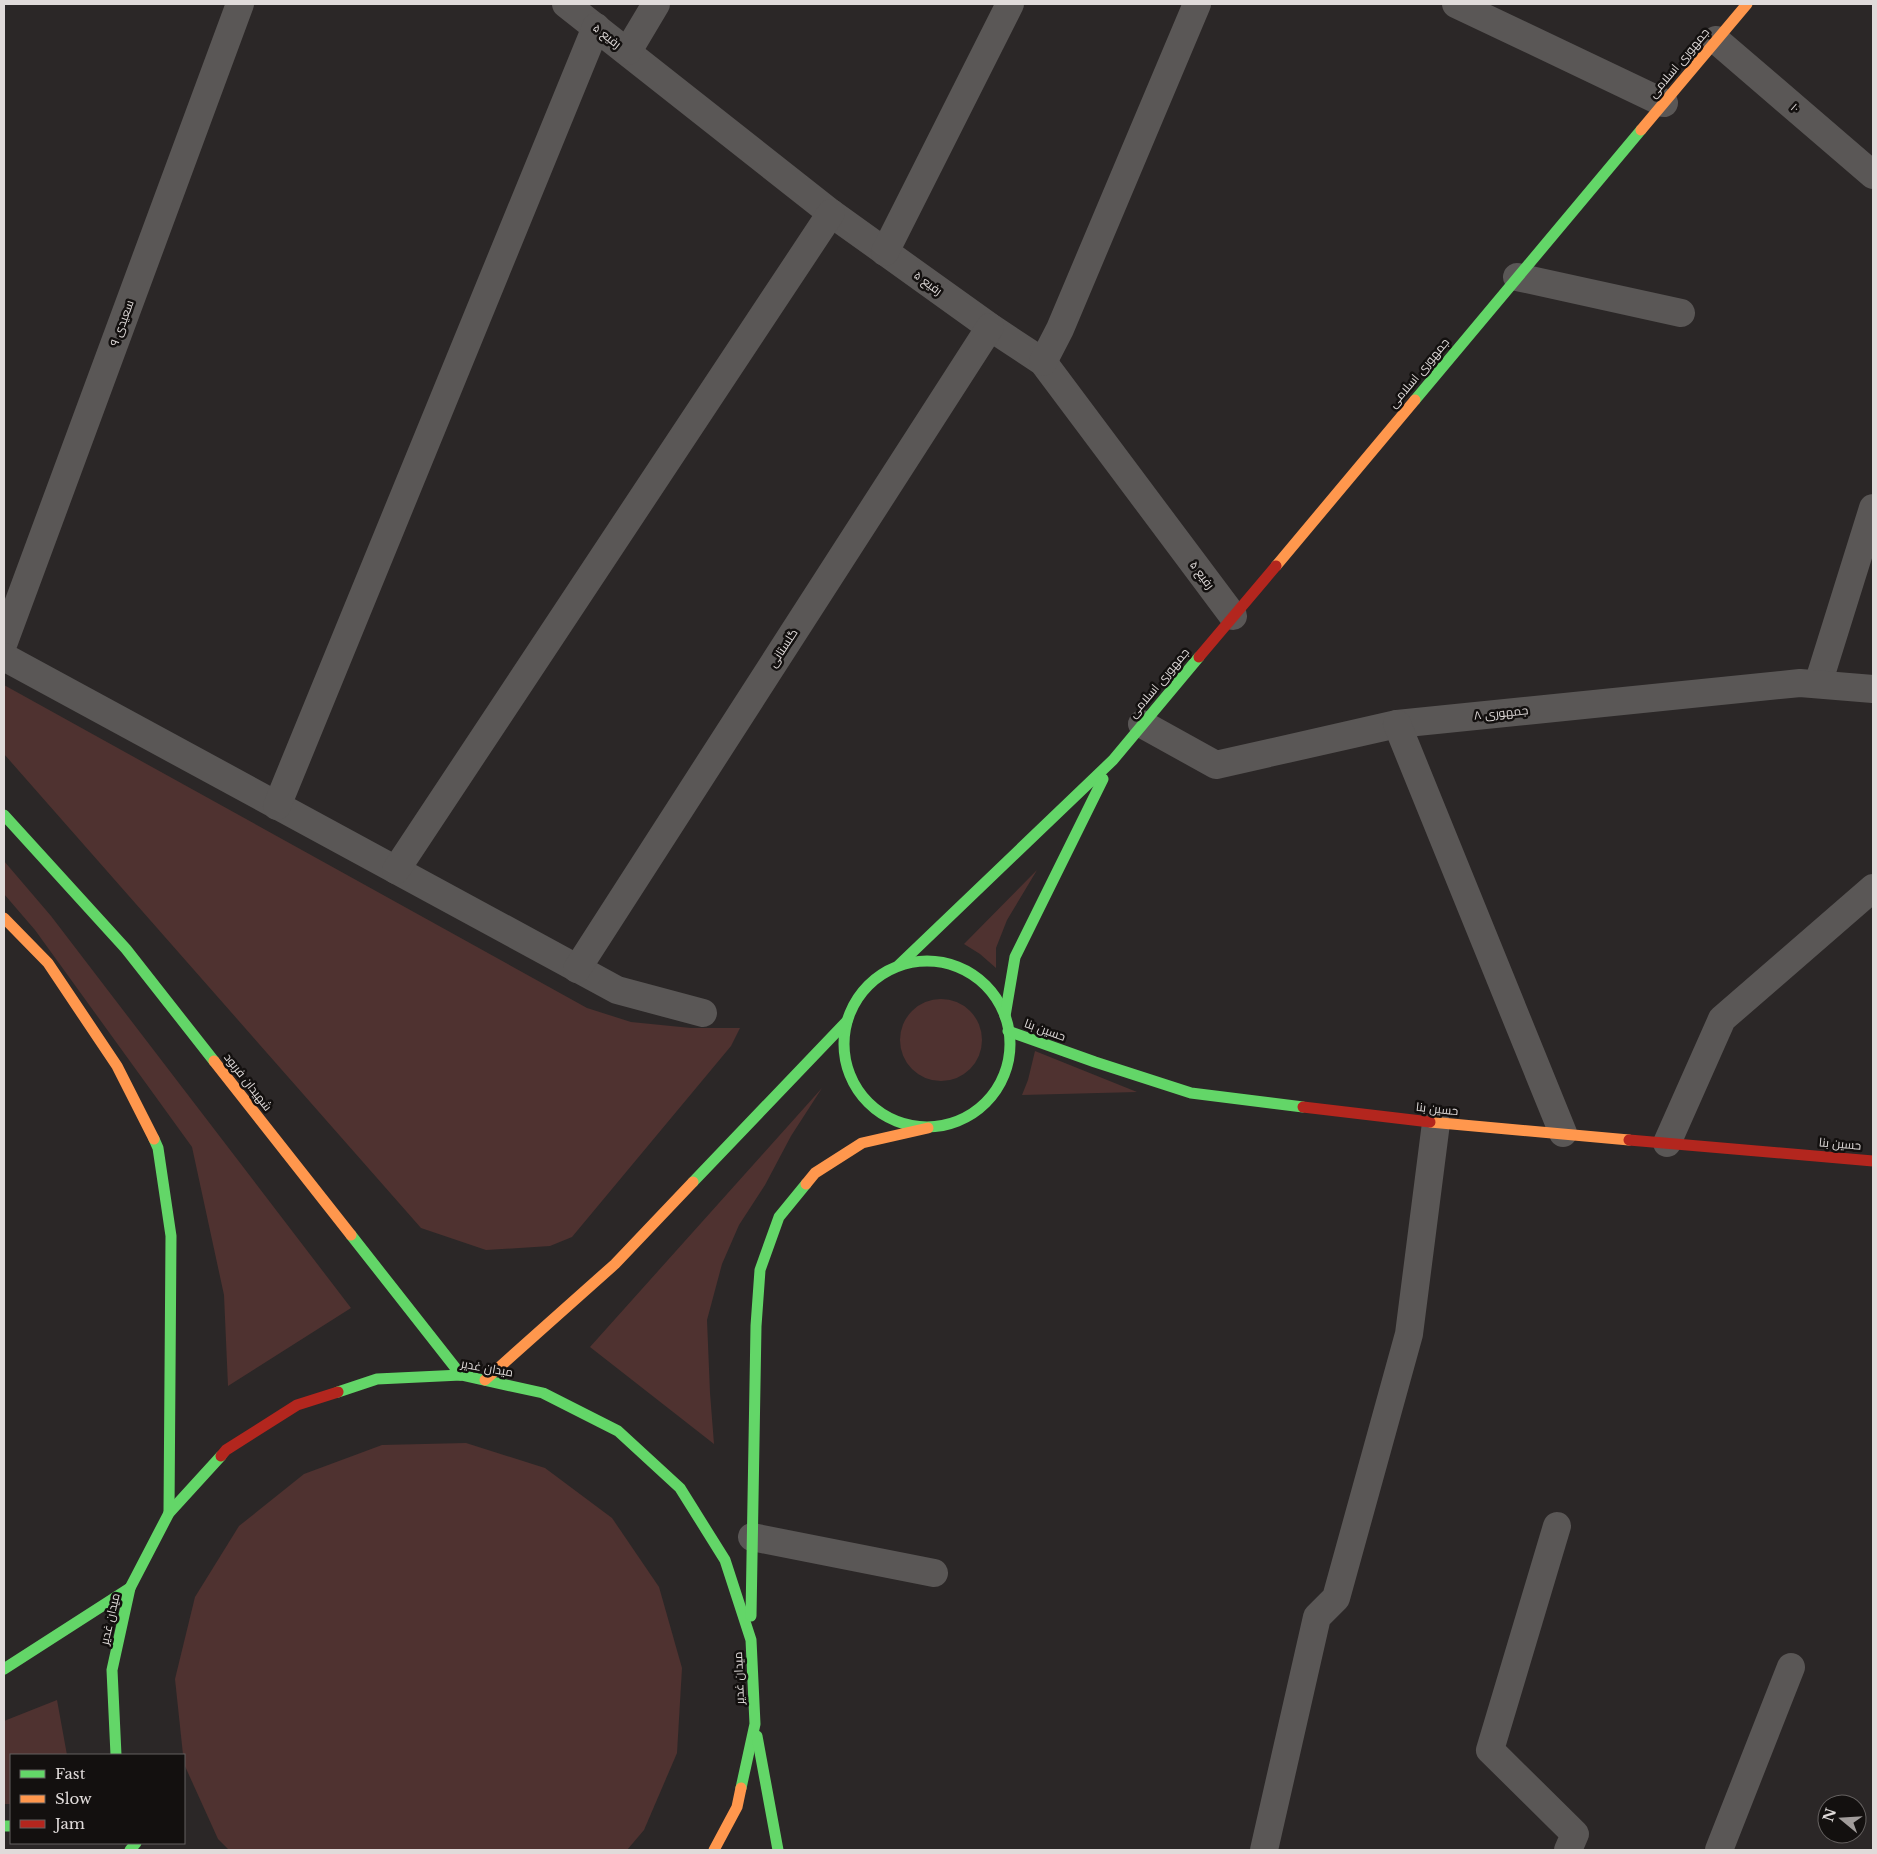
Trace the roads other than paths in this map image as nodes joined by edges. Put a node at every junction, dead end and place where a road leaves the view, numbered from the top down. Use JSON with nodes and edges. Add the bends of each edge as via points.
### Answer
{"nodes":[{"id":1,"x":240,"y":4,"type":"edge"},
{"id":2,"x":566,"y":4,"type":"edge"},
{"id":3,"x":656,"y":4,"type":"edge"},
{"id":4,"x":1010,"y":4,"type":"edge"},
{"id":5,"x":1197,"y":4,"type":"edge"},
{"id":6,"x":1456,"y":4,"type":"edge"},
{"id":7,"x":1746,"y":4,"type":"edge"},
{"id":8,"x":596,"y":27,"type":"junction"},
{"id":9,"x":1716,"y":40,"type":"junction"},
{"id":10,"x":628,"y":51,"type":"junction"},
{"id":11,"x":1664,"y":103,"type":"junction"},
{"id":12,"x":1873,"y":175,"type":"edge"},
{"id":13,"x":831,"y":213,"type":"junction"},
{"id":14,"x":886,"y":252,"type":"junction"},
{"id":15,"x":1517,"y":277,"type":"junction"},
{"id":16,"x":1681,"y":313,"type":"dead end"},
{"id":17,"x":990,"y":327,"type":"junction"},
{"id":18,"x":1043,"y":362,"type":"junction"},
{"id":19,"x":1873,"y":508,"type":"edge"},
{"id":20,"x":1233,"y":616,"type":"junction"},
{"id":21,"x":4,"y":642,"type":"edge"},
{"id":22,"x":4,"y":657,"type":"edge"},
{"id":23,"x":1818,"y":684,"type":"junction"},
{"id":24,"x":1873,"y":688,"type":"edge"},
{"id":25,"x":1142,"y":724,"type":"junction"},
{"id":26,"x":1397,"y":724,"type":"junction"},
{"id":27,"x":1113,"y":760,"type":"junction"},
{"id":28,"x":277,"y":806,"type":"junction"},
{"id":29,"x":4,"y":815,"type":"edge"},
{"id":30,"x":396,"y":870,"type":"junction"},
{"id":31,"x":1873,"y":888,"type":"edge"},
{"id":32,"x":4,"y":918,"type":"edge"},
{"id":33,"x":899,"y":965,"type":"junction"},
{"id":34,"x":577,"y":969,"type":"junction"},
{"id":35,"x":703,"y":1013,"type":"dead end"},
{"id":36,"x":1006,"y":1016,"type":"junction"},
{"id":37,"x":847,"y":1021,"type":"junction"},
{"id":38,"x":1008,"y":1031,"type":"junction"},
{"id":39,"x":1436,"y":1123,"type":"junction"},
{"id":40,"x":928,"y":1128,"type":"junction"},
{"id":41,"x":1563,"y":1133,"type":"junction"},
{"id":42,"x":1667,"y":1143,"type":"junction"},
{"id":43,"x":1873,"y":1160,"type":"edge"},
{"id":44,"x":461,"y":1375,"type":"junction"},
{"id":45,"x":485,"y":1380,"type":"junction"},
{"id":46,"x":169,"y":1513,"type":"junction"},
{"id":47,"x":1557,"y":1526,"type":"dead end"},
{"id":48,"x":752,"y":1537,"type":"junction"},
{"id":49,"x":934,"y":1573,"type":"dead end"},
{"id":50,"x":130,"y":1588,"type":"junction"},
{"id":51,"x":751,"y":1640,"type":"junction"},
{"id":52,"x":1791,"y":1667,"type":"dead end"},
{"id":53,"x":4,"y":1669,"type":"edge"},
{"id":54,"x":754,"y":1724,"type":"junction"},
{"id":55,"x":116,"y":1754,"type":"edge"},
{"id":56,"x":714,"y":1850,"type":"edge"},
{"id":57,"x":778,"y":1850,"type":"edge"},
{"id":58,"x":1264,"y":1850,"type":"edge"},
{"id":59,"x":1568,"y":1850,"type":"edge"},
{"id":60,"x":1719,"y":1850,"type":"edge"}],
"edges":[{"from":1,"to":21,"type":"street","name":"سعیدی ۹"},
{"from":2,"to":8,"type":"street","name":"رفیع ۵"},
{"from":3,"to":10,"type":"street"},
{"from":4,"to":14,"type":"street"},
{"from":5,"to":18,"type":"street","via":[[1060,330]]},
{"from":6,"to":11,"type":"street"},
{"from":7,"to":9,"type":"street","name":"جمهوری اسلامی"},
{"from":8,"to":10,"type":"street","name":"رفیع ۵"},
{"from":8,"to":28,"type":"street"},
{"from":9,"to":11,"type":"street","name":"جمهوری اسلامی"},
{"from":9,"to":12,"type":"street","name":"۱۰"},
{"from":10,"to":13,"type":"street","name":"رفیع ۵"},
{"from":11,"to":15,"type":"street","name":"جمهوری اسلامی"},
{"from":13,"to":14,"type":"street","name":"رفیع ۵"},
{"from":13,"to":30,"type":"street"},
{"from":14,"to":17,"type":"street","name":"رفیع ۵"},
{"from":15,"to":16,"type":"street"},
{"from":15,"to":20,"type":"street","name":"جمهوری اسلامی"},
{"from":17,"to":18,"type":"street","name":"رفیع ۵"},
{"from":17,"to":34,"type":"street","name":"گلستانی"},
{"from":18,"to":20,"type":"street","name":"رفیع ۵"},
{"from":19,"to":23,"type":"street"},
{"from":20,"to":25,"type":"street","name":"جمهوری اسلامی"},
{"from":22,"to":28,"type":"street"},
{"from":23,"to":24,"type":"street","name":"جمهوری ۸"},
{"from":23,"to":26,"type":"street","name":"جمهوری ۸","via":[[1800,683]]},
{"from":25,"to":26,"type":"street","name":"جمهوری ۸","via":[[1216,765]]},
{"from":25,"to":27,"type":"street","name":"جمهوری اسلامی"},
{"from":26,"to":41,"type":"street"},
{"from":27,"to":33,"type":"street"},
{"from":27,"to":36,"type":"street","via":[[1015,957]]},
{"from":28,"to":30,"type":"street"},
{"from":29,"to":44,"type":"street","name":"شهيدان فربود","via":[[126,949]]},
{"from":30,"to":34,"type":"street"},
{"from":31,"to":42,"type":"street","via":[[1722,1019]]},
{"from":32,"to":46,"type":"street","via":[[48,963],[96,1034],[117,1066],[158,1148],[171,1236]]},
{"from":33,"to":36,"type":"street","via":[[925,961],[951,964],[975,976],[993,993]]},
{"from":33,"to":37,"type":"street","via":[[876,978],[858,997]]},
{"from":34,"to":35,"type":"street","via":[[617,990]]},
{"from":36,"to":38,"type":"street"},
{"from":37,"to":40,"type":"street","via":[[843,1046],[848,1072],[860,1095],[880,1114],[903,1125]]},
{"from":37,"to":45,"type":"street","via":[[615,1264]]},
{"from":38,"to":39,"type":"street","name":"حسین بنا","via":[[1192,1093]]},
{"from":38,"to":40,"type":"street","via":[[1007,1068],[996,1092],[978,1111],[955,1123]]},
{"from":39,"to":41,"type":"street","name":"حسین بنا"},
{"from":39,"to":58,"type":"street","via":[[1409,1334],[1336,1598],[1317,1617]]},
{"from":40,"to":48,"type":"street","via":[[862,1143],[815,1173],[780,1217],[760,1270]]},
{"from":41,"to":42,"type":"street","name":"حسین بنا"},
{"from":42,"to":43,"type":"street","name":"حسین بنا"},
{"from":44,"to":45,"type":"street","name":"میدان غدیر"},
{"from":44,"to":46,"type":"street","name":"میدان غدیر","via":[[377,1379],[297,1404],[226,1450]]},
{"from":45,"to":51,"type":"street","name":"میدان غدیر","via":[[543,1393],[618,1431],[680,1488],[725,1560]]},
{"from":46,"to":50,"type":"street","name":"میدان غدیر"},
{"from":47,"to":59,"type":"street","via":[[1490,1750],[1575,1834]]},
{"from":48,"to":49,"type":"street"},
{"from":48,"to":51,"type":"street"},
{"from":50,"to":53,"type":"street"},
{"from":50,"to":55,"type":"street","name":"میدان غدیر","via":[[112,1670]]},
{"from":51,"to":54,"type":"street","name":"میدان غدیر"},
{"from":52,"to":60,"type":"street"},
{"from":54,"to":56,"type":"street","name":"میدان غدیر","via":[[737,1807]]},
{"from":54,"to":57,"type":"street"}]}
